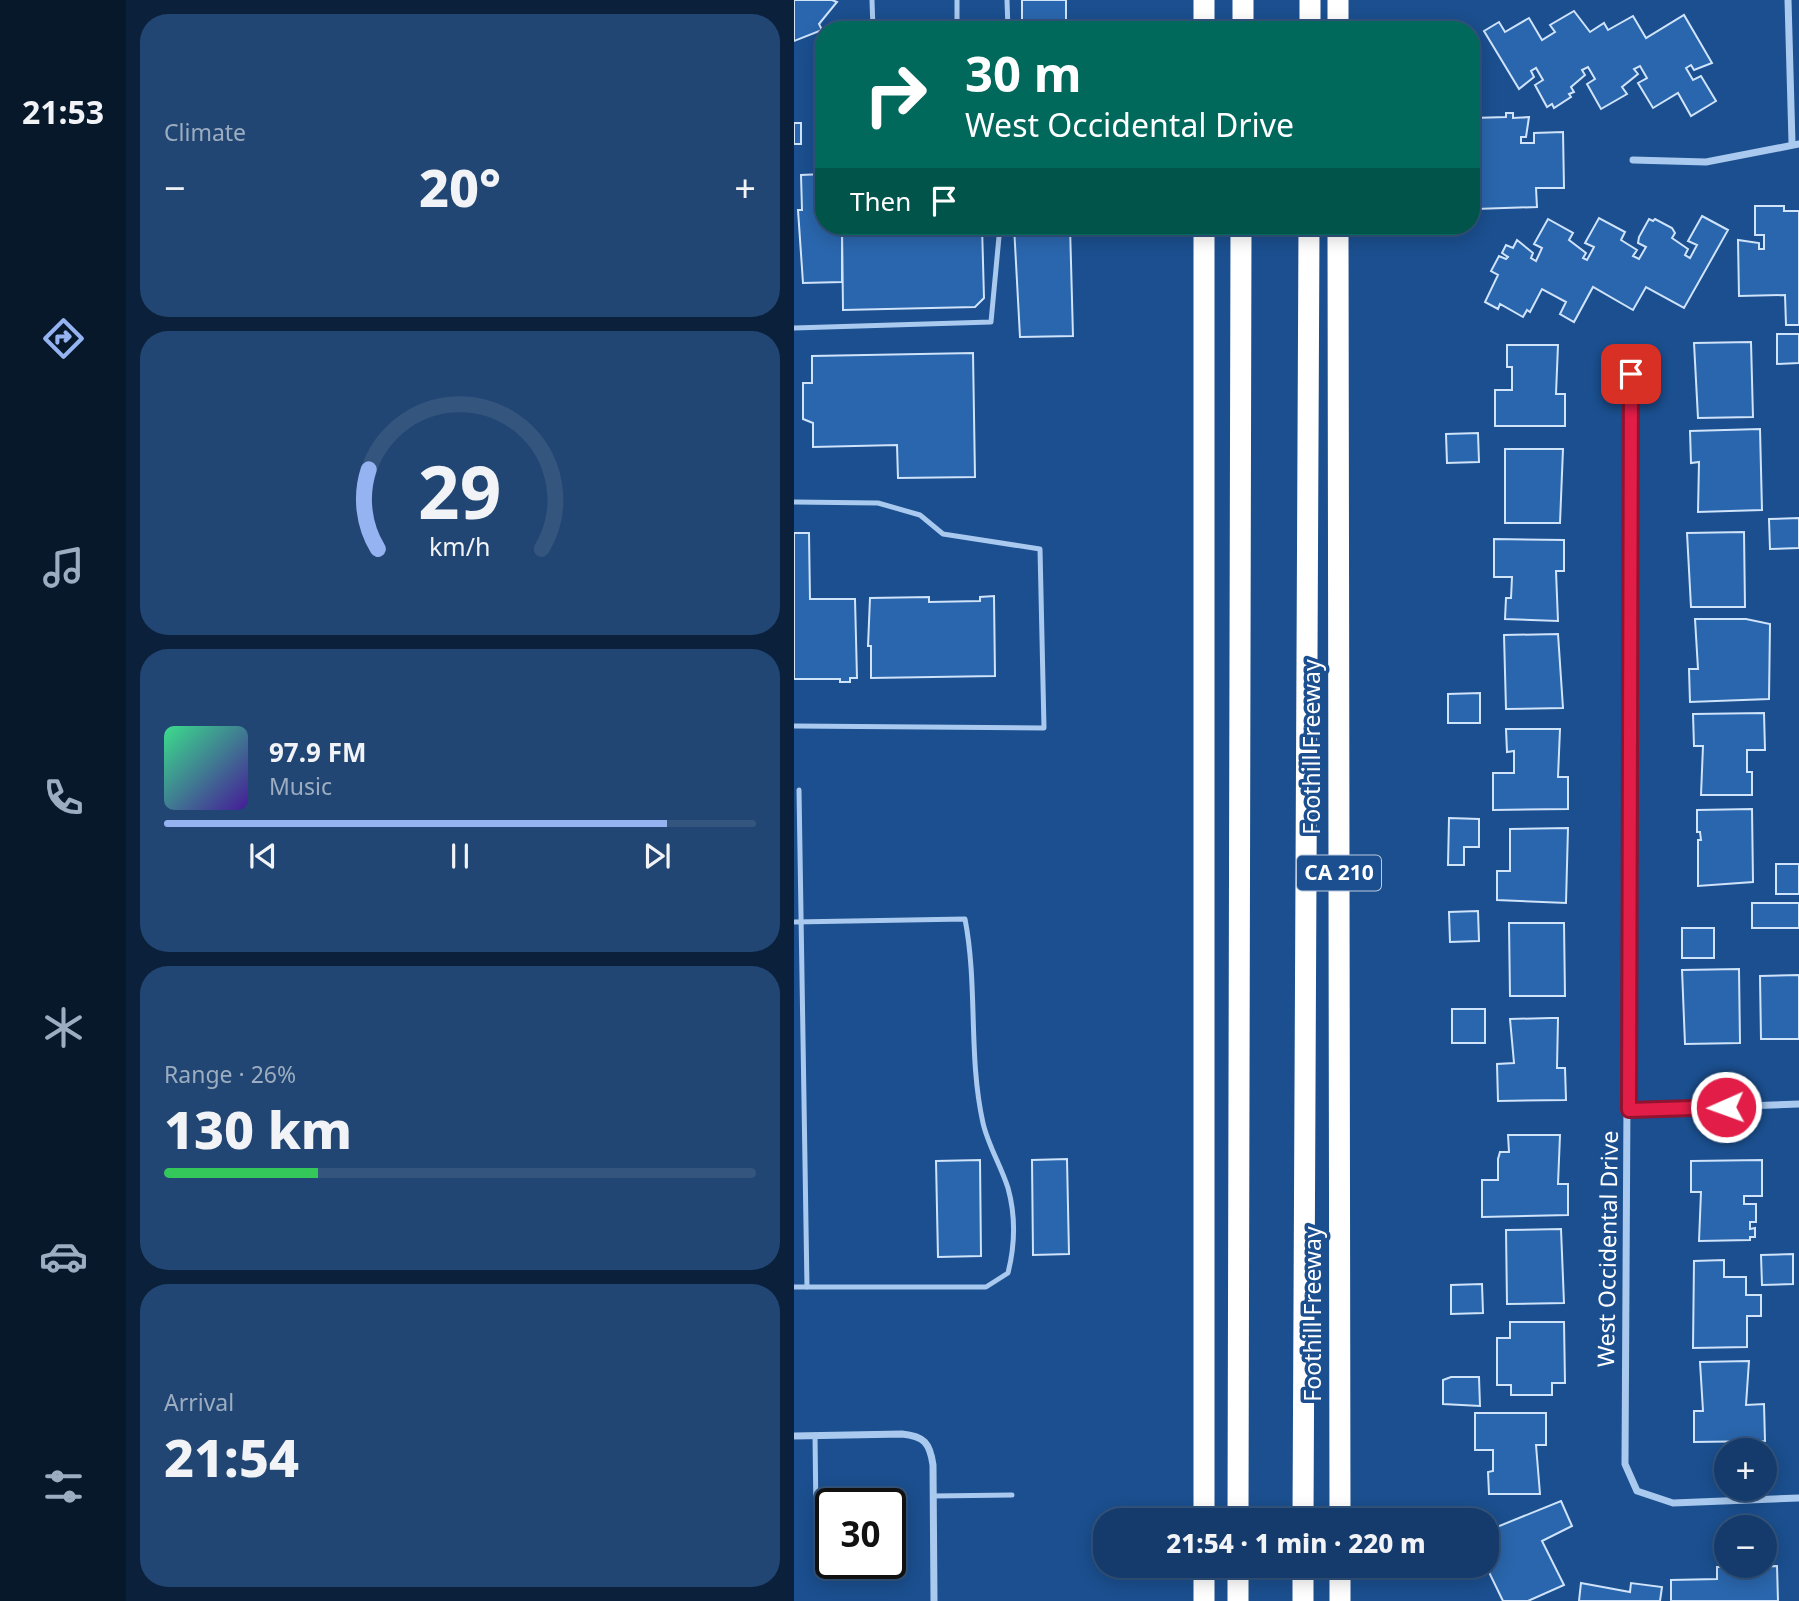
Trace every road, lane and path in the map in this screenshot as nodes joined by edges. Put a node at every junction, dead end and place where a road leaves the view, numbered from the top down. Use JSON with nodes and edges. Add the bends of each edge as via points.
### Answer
{"nodes":[{"id":1,"x":872,"y":0,"type":"edge"},
{"id":2,"x":957,"y":0,"type":"edge"},
{"id":3,"x":1007,"y":0,"type":"edge"},
{"id":4,"x":1204,"y":0,"type":"edge"},
{"id":5,"x":1243,"y":0,"type":"edge"},
{"id":6,"x":1310,"y":0,"type":"edge"},
{"id":7,"x":1338,"y":0,"type":"edge"},
{"id":8,"x":1789,"y":0,"type":"edge"},
{"id":9,"x":873,"y":21,"type":"edge"},
{"id":10,"x":957,"y":21,"type":"edge"},
{"id":11,"x":1008,"y":21,"type":"edge"},
{"id":12,"x":1204,"y":21,"type":"edge"},
{"id":13,"x":1243,"y":21,"type":"edge"},
{"id":14,"x":1310,"y":21,"type":"edge"},
{"id":15,"x":1338,"y":21,"type":"edge"},
{"id":16,"x":1795,"y":144,"type":"edge"},
{"id":17,"x":1633,"y":160,"type":"dead end"},
{"id":18,"x":999,"y":235,"type":"edge"},
{"id":19,"x":1204,"y":235,"type":"edge"},
{"id":20,"x":1241,"y":235,"type":"edge"},
{"id":21,"x":1309,"y":235,"type":"edge"},
{"id":22,"x":1338,"y":235,"type":"edge"},
{"id":23,"x":794,"y":328,"type":"edge"},
{"id":24,"x":1631,"y":374,"type":"dead end"},
{"id":25,"x":794,"y":502,"type":"edge"},
{"id":26,"x":794,"y":726,"type":"edge"},
{"id":27,"x":799,"y":790,"type":"dead end"},
{"id":28,"x":794,"y":922,"type":"edge"},
{"id":29,"x":802,"y":922,"type":"junction"},
{"id":30,"x":1798,"y":1104,"type":"edge"},
{"id":31,"x":1629,"y":1110,"type":"junction"},
{"id":32,"x":794,"y":1287,"type":"edge"},
{"id":33,"x":807,"y":1287,"type":"junction"},
{"id":34,"x":815,"y":1435,"type":"junction"},
{"id":35,"x":794,"y":1436,"type":"edge"},
{"id":36,"x":816,"y":1488,"type":"edge"},
{"id":37,"x":1012,"y":1495,"type":"dead end"},
{"id":38,"x":933,"y":1496,"type":"junction"},
{"id":39,"x":1798,"y":1499,"type":"edge"},
{"id":40,"x":1204,"y":1508,"type":"edge"},
{"id":41,"x":1238,"y":1508,"type":"edge"},
{"id":42,"x":1303,"y":1508,"type":"edge"},
{"id":43,"x":1340,"y":1508,"type":"edge"},
{"id":44,"x":1204,"y":1578,"type":"edge"},
{"id":45,"x":1238,"y":1578,"type":"edge"},
{"id":46,"x":1303,"y":1578,"type":"edge"},
{"id":47,"x":1340,"y":1578,"type":"edge"},
{"id":48,"x":935,"y":1601,"type":"edge"},
{"id":49,"x":1204,"y":1601,"type":"edge"},
{"id":50,"x":1238,"y":1601,"type":"edge"},
{"id":51,"x":1303,"y":1601,"type":"edge"},
{"id":52,"x":1340,"y":1601,"type":"edge"}],
"edges":[{"from":1,"to":9,"type":"lane"},
{"from":2,"to":10,"type":"lane"},
{"from":3,"to":11,"type":"lane"},
{"from":4,"to":12,"type":"highway"},
{"from":5,"to":13,"type":"highway"},
{"from":6,"to":14,"type":"highway"},
{"from":7,"to":15,"type":"highway"},
{"from":8,"to":16,"type":"street"},
{"from":16,"to":17,"type":"street","via":[[1706,162]]},
{"from":18,"to":23,"type":"lane","via":[[991,323]]},
{"from":19,"to":40,"type":"highway"},
{"from":20,"to":41,"type":"highway"},
{"from":21,"to":42,"type":"highway"},
{"from":22,"to":43,"type":"highway","name":"Foothill Freeway","number":"CA 210"},
{"from":24,"to":31,"type":"street","name":"West Occidental Drive"},
{"from":25,"to":26,"type":"lane","via":[[878,503],[920,515],[943,534],[1040,549],[1044,728]]},
{"from":27,"to":29,"type":"lane"},
{"from":28,"to":29,"type":"lane"},
{"from":29,"to":33,"type":"lane"},
{"from":29,"to":33,"type":"lane","via":[[966,919],[983,1124],[1008,1190],[1016,1243],[1009,1273],[986,1287]]},
{"from":30,"to":31,"type":"street"},
{"from":31,"to":39,"type":"street","name":"West Occidental Drive","via":[[1625,1464],[1638,1491],[1673,1503]]},
{"from":32,"to":33,"type":"lane"},
{"from":34,"to":35,"type":"street"},
{"from":34,"to":36,"type":"lane"},
{"from":34,"to":38,"type":"street","via":[[918,1436],[931,1447]]},
{"from":37,"to":38,"type":"lane"},
{"from":38,"to":48,"type":"street"},
{"from":44,"to":49,"type":"highway"},
{"from":45,"to":50,"type":"highway"},
{"from":46,"to":51,"type":"highway"},
{"from":47,"to":52,"type":"highway"}]}
